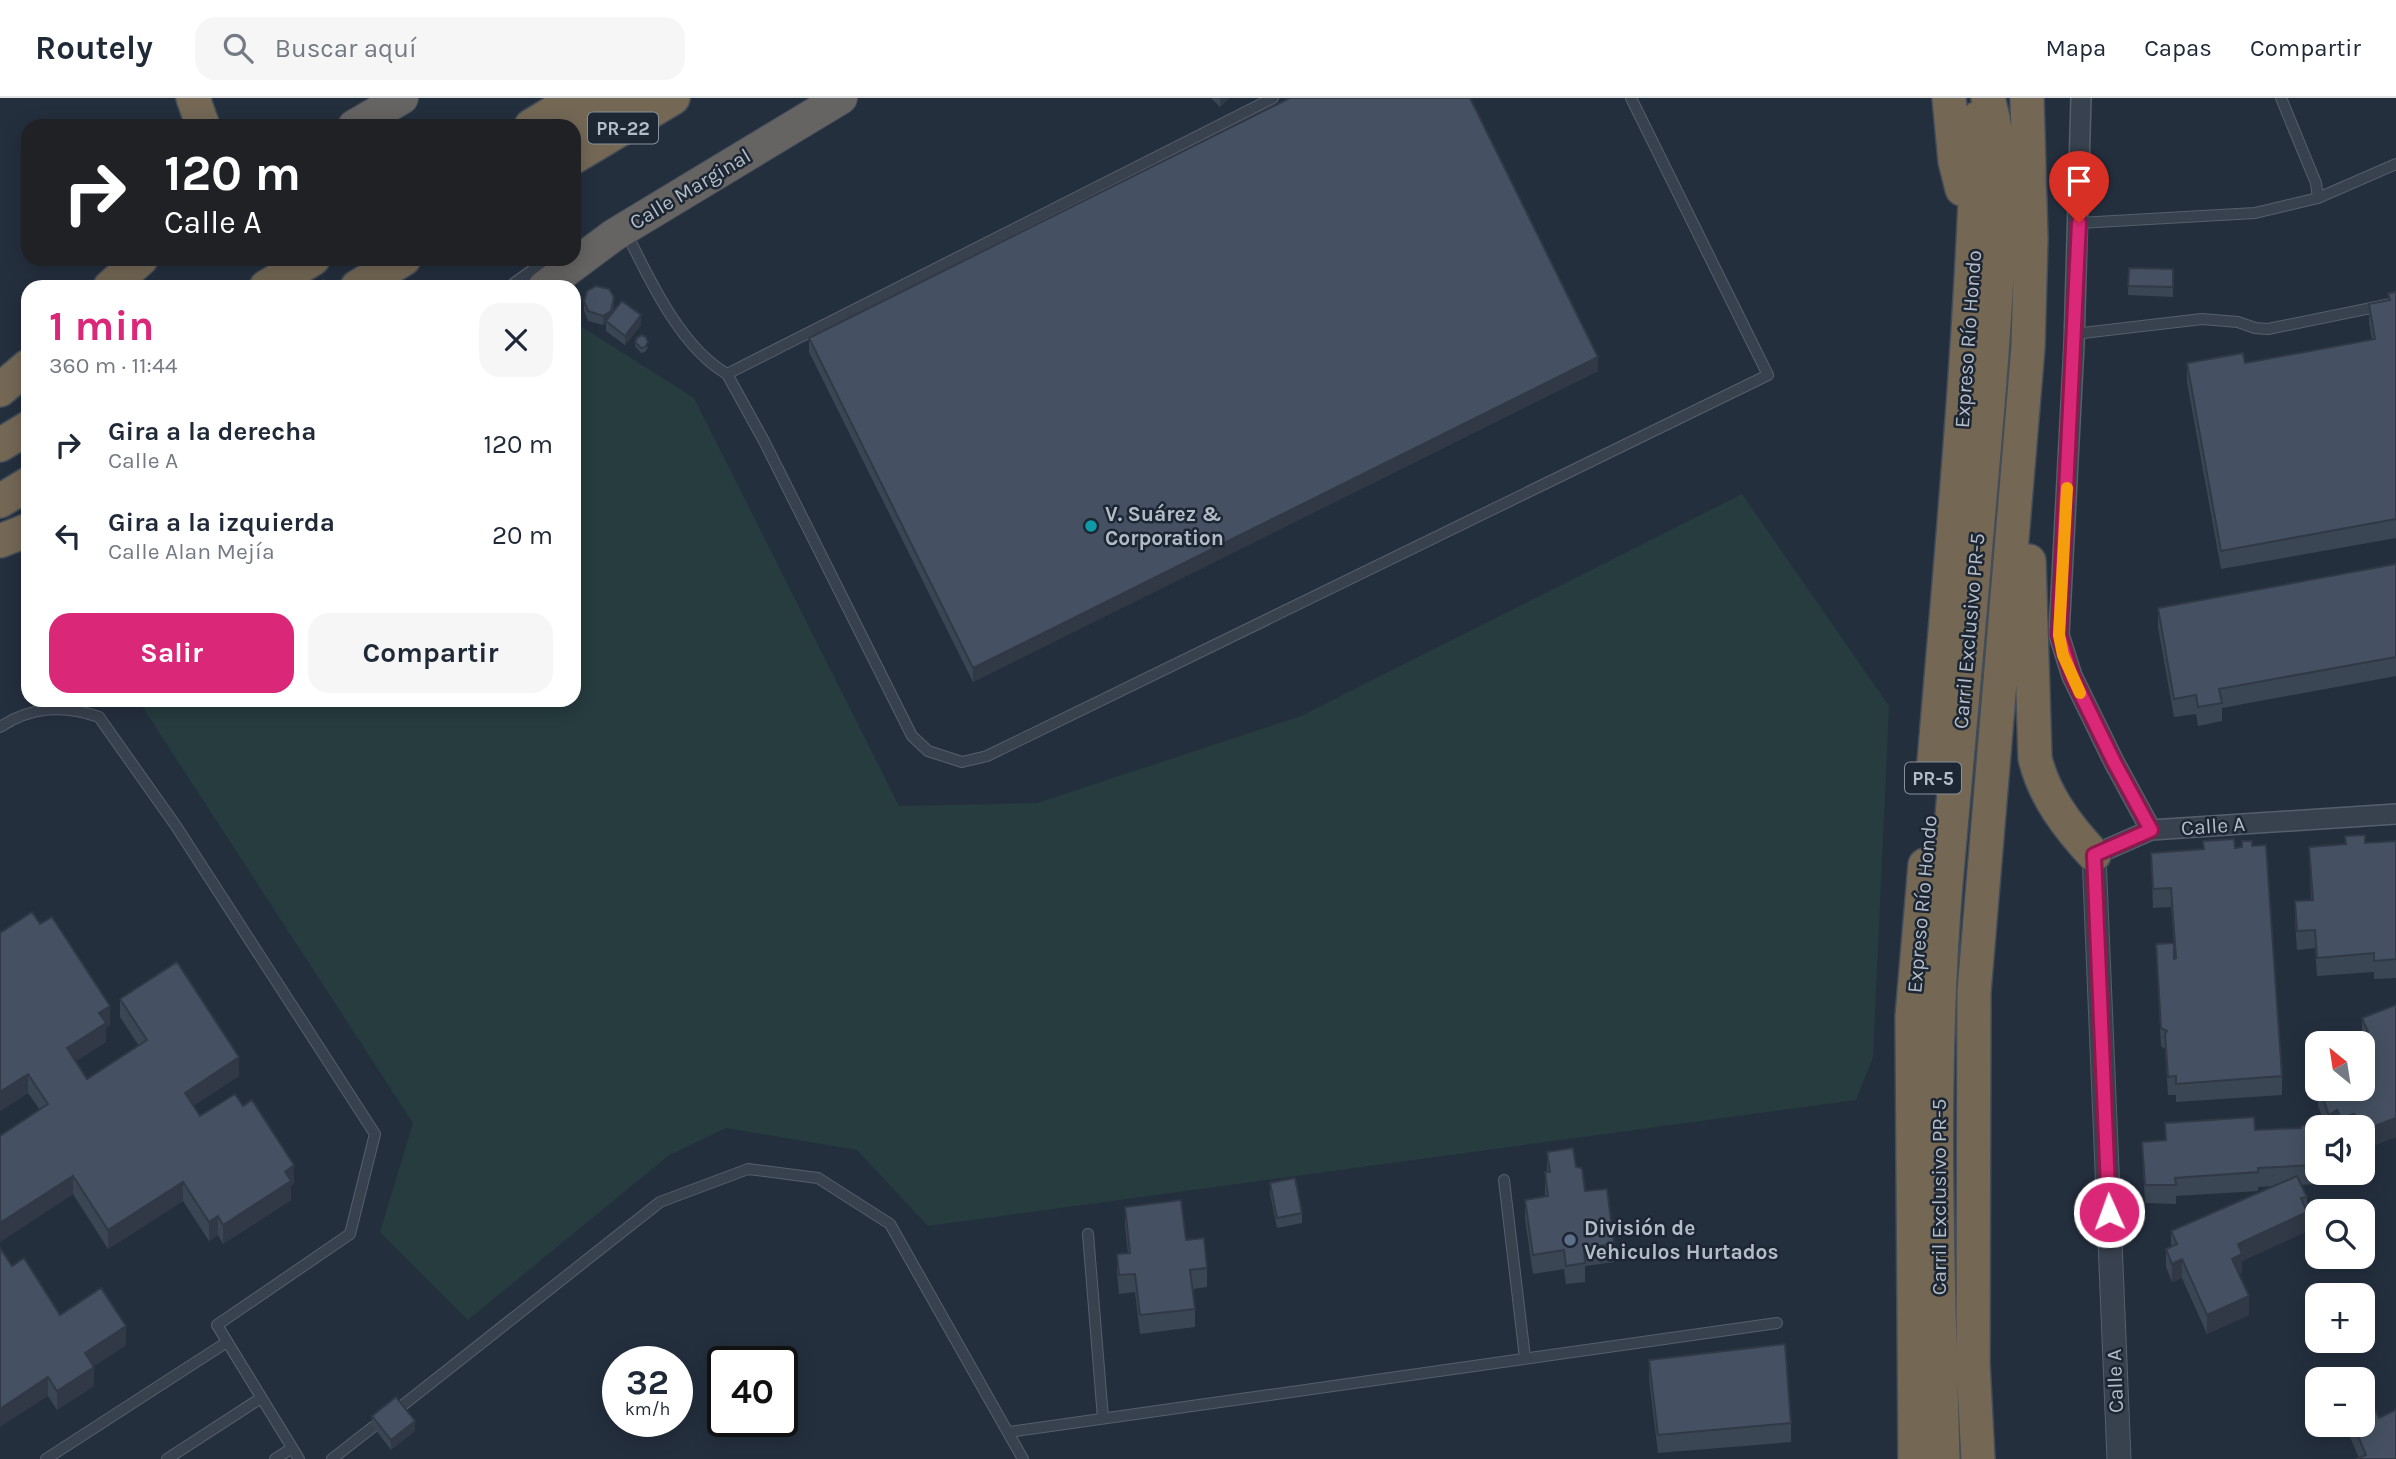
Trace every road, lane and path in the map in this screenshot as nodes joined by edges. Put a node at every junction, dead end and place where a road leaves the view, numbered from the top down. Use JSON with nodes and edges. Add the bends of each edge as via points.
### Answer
{"nodes":[{"id":1,"x":193,"y":98,"type":"edge"},
{"id":2,"x":402,"y":98,"type":"edge"},
{"id":3,"x":577,"y":98,"type":"edge"},
{"id":4,"x":626,"y":98,"type":"edge"},
{"id":5,"x":673,"y":98,"type":"edge"},
{"id":6,"x":818,"y":98,"type":"edge"},
{"id":7,"x":841,"y":98,"type":"edge"},
{"id":8,"x":1273,"y":98,"type":"edge"},
{"id":9,"x":1632,"y":98,"type":"edge"},
{"id":10,"x":1949,"y":98,"type":"edge"},
{"id":11,"x":1978,"y":98,"type":"edge"},
{"id":12,"x":1988,"y":98,"type":"edge"},
{"id":13,"x":2027,"y":98,"type":"edge"},
{"id":14,"x":2081,"y":98,"type":"edge"},
{"id":15,"x":2281,"y":98,"type":"edge"},
{"id":16,"x":200,"y":119,"type":"edge"},
{"id":17,"x":209,"y":119,"type":"edge"},
{"id":18,"x":366,"y":119,"type":"edge"},
{"id":19,"x":542,"y":119,"type":"edge"},
{"id":20,"x":581,"y":125,"type":"edge"},
{"id":21,"x":581,"y":153,"type":"edge"},
{"id":22,"x":2396,"y":164,"type":"edge"},
{"id":23,"x":2318,"y":198,"type":"junction"},
{"id":24,"x":2079,"y":223,"type":"junction"},
{"id":25,"x":624,"y":229,"type":"junction"},
{"id":26,"x":1975,"y":238,"type":"junction"},
{"id":27,"x":581,"y":241,"type":"edge"},
{"id":28,"x":581,"y":260,"type":"edge"},
{"id":29,"x":133,"y":266,"type":"edge"},
{"id":30,"x":301,"y":266,"type":"edge"},
{"id":31,"x":382,"y":266,"type":"edge"},
{"id":32,"x":392,"y":266,"type":"edge"},
{"id":33,"x":546,"y":266,"type":"edge"},
{"id":34,"x":573,"y":266,"type":"edge"},
{"id":35,"x":118,"y":280,"type":"edge"},
{"id":36,"x":278,"y":280,"type":"edge"},
{"id":37,"x":366,"y":280,"type":"edge"},
{"id":38,"x":369,"y":280,"type":"edge"},
{"id":39,"x":527,"y":280,"type":"edge"},
{"id":40,"x":554,"y":280,"type":"edge"},
{"id":41,"x":2396,"y":303,"type":"edge"},
{"id":42,"x":2074,"y":334,"type":"junction"},
{"id":43,"x":2028,"y":347,"type":"junction"},
{"id":44,"x":21,"y":372,"type":"edge"},
{"id":45,"x":727,"y":374,"type":"junction"},
{"id":46,"x":0,"y":390,"type":"edge"},
{"id":47,"x":21,"y":432,"type":"edge"},
{"id":48,"x":0,"y":445,"type":"edge"},
{"id":49,"x":21,"y":488,"type":"edge"},
{"id":50,"x":0,"y":501,"type":"edge"},
{"id":51,"x":21,"y":533,"type":"edge"},
{"id":52,"x":0,"y":541,"type":"edge"},
{"id":53,"x":21,"y":545,"type":"edge"},
{"id":54,"x":0,"y":553,"type":"edge"},
{"id":55,"x":0,"y":727,"type":"edge"},
{"id":56,"x":2396,"y":814,"type":"edge"},
{"id":57,"x":2151,"y":830,"type":"junction"},
{"id":58,"x":2094,"y":855,"type":"junction"},
{"id":59,"x":1504,"y":1180,"type":"dead end"},
{"id":60,"x":1088,"y":1234,"type":"dead end"},
{"id":61,"x":1777,"y":1323,"type":"dead end"},
{"id":62,"x":227,"y":1342,"type":"junction"},
{"id":63,"x":1525,"y":1358,"type":"junction"},
{"id":64,"x":261,"y":1398,"type":"junction"},
{"id":65,"x":398,"y":1409,"type":"edge"},
{"id":66,"x":1103,"y":1419,"type":"junction"},
{"id":67,"x":373,"y":1427,"type":"edge"},
{"id":68,"x":1009,"y":1432,"type":"junction"},
{"id":69,"x":292,"y":1448,"type":"junction"},
{"id":70,"x":46,"y":1459,"type":"edge"},
{"id":71,"x":167,"y":1459,"type":"edge"},
{"id":72,"x":275,"y":1459,"type":"edge"},
{"id":73,"x":299,"y":1459,"type":"edge"},
{"id":74,"x":332,"y":1459,"type":"edge"},
{"id":75,"x":1023,"y":1459,"type":"edge"},
{"id":76,"x":1914,"y":1459,"type":"edge"},
{"id":77,"x":1943,"y":1459,"type":"edge"},
{"id":78,"x":1978,"y":1459,"type":"edge"},
{"id":79,"x":2119,"y":1459,"type":"edge"}],
"edges":[{"from":1,"to":16,"type":"highway"},
{"from":1,"to":17,"type":"street"},
{"from":2,"to":18,"type":"highway"},
{"from":3,"to":19,"type":"highway","number":"PR-22"},
{"from":4,"to":20,"type":"highway"},
{"from":5,"to":21,"type":"highway","number":"PR-22"},
{"from":6,"to":27,"type":"street","name":"Calle Marginal"},
{"from":7,"to":25,"type":"highway","name":"Calle Marginal"},
{"from":8,"to":45,"type":"lane"},
{"from":9,"to":45,"type":"lane","via":[[1768,375],[987,756],[962,762],[928,751],[912,736]]},
{"from":10,"to":26,"type":"highway","via":[[1955,161]]},
{"from":11,"to":26,"type":"highway","name":"Expreso Río Hondo","number":"PR-5"},
{"from":12,"to":77,"type":"highway","name":"Carril Exclusivo PR-5","via":[[2000,150],[1995,318],[1938,1031],[1937,1248]]},
{"from":13,"to":43,"type":"highway","number":"PR-5"},
{"from":14,"to":24,"type":"street"},
{"from":15,"to":23,"type":"lane"},
{"from":22,"to":23,"type":"lane"},
{"from":23,"to":24,"type":"lane","via":[[2255,213]]},
{"from":24,"to":42,"type":"street"},
{"from":25,"to":28,"type":"highway","name":"Calle Marginal"},
{"from":25,"to":45,"type":"lane","via":[[683,332]]},
{"from":26,"to":76,"type":"highway","name":"Expreso Río Hondo","number":"PR-5","via":[[1912,1017]]},
{"from":29,"to":35,"type":"highway"},
{"from":30,"to":36,"type":"highway"},
{"from":31,"to":37,"type":"highway"},
{"from":32,"to":38,"type":"highway"},
{"from":33,"to":39,"type":"street"},
{"from":34,"to":40,"type":"highway","name":"Calle Marginal"},
{"from":41,"to":42,"type":"lane","via":[[2268,329],[2202,319]]},
{"from":42,"to":57,"type":"street","via":[[2059,635],[2072,676]]},
{"from":43,"to":58,"type":"highway","via":[[2035,758],[2053,803]]},
{"from":43,"to":78,"type":"highway","number":"PR-5","via":[[1974,992],[1973,1363]]},
{"from":44,"to":46,"type":"highway"},
{"from":47,"to":48,"type":"highway"},
{"from":49,"to":50,"type":"highway"},
{"from":51,"to":52,"type":"highway"},
{"from":53,"to":54,"type":"highway"},
{"from":55,"to":62,"type":"lane","via":[[35,709],[79,710],[99,717],[176,826],[375,1134],[350,1234],[217,1325]]},
{"from":56,"to":57,"type":"street","name":"Calle A"},
{"from":57,"to":58,"type":"street","name":"Calle A"},
{"from":58,"to":79,"type":"street","name":"Calle A"},
{"from":59,"to":63,"type":"lane"},
{"from":60,"to":66,"type":"lane"},
{"from":61,"to":63,"type":"lane"},
{"from":62,"to":64,"type":"lane"},
{"from":62,"to":70,"type":"lane"},
{"from":63,"to":66,"type":"lane"},
{"from":64,"to":69,"type":"lane"},
{"from":64,"to":71,"type":"lane"},
{"from":65,"to":68,"type":"lane","via":[[660,1202],[748,1169],[818,1178],[890,1224]]},
{"from":66,"to":68,"type":"lane"},
{"from":67,"to":74,"type":"lane"},
{"from":68,"to":75,"type":"lane"},
{"from":69,"to":72,"type":"lane"},
{"from":69,"to":73,"type":"lane"}]}
